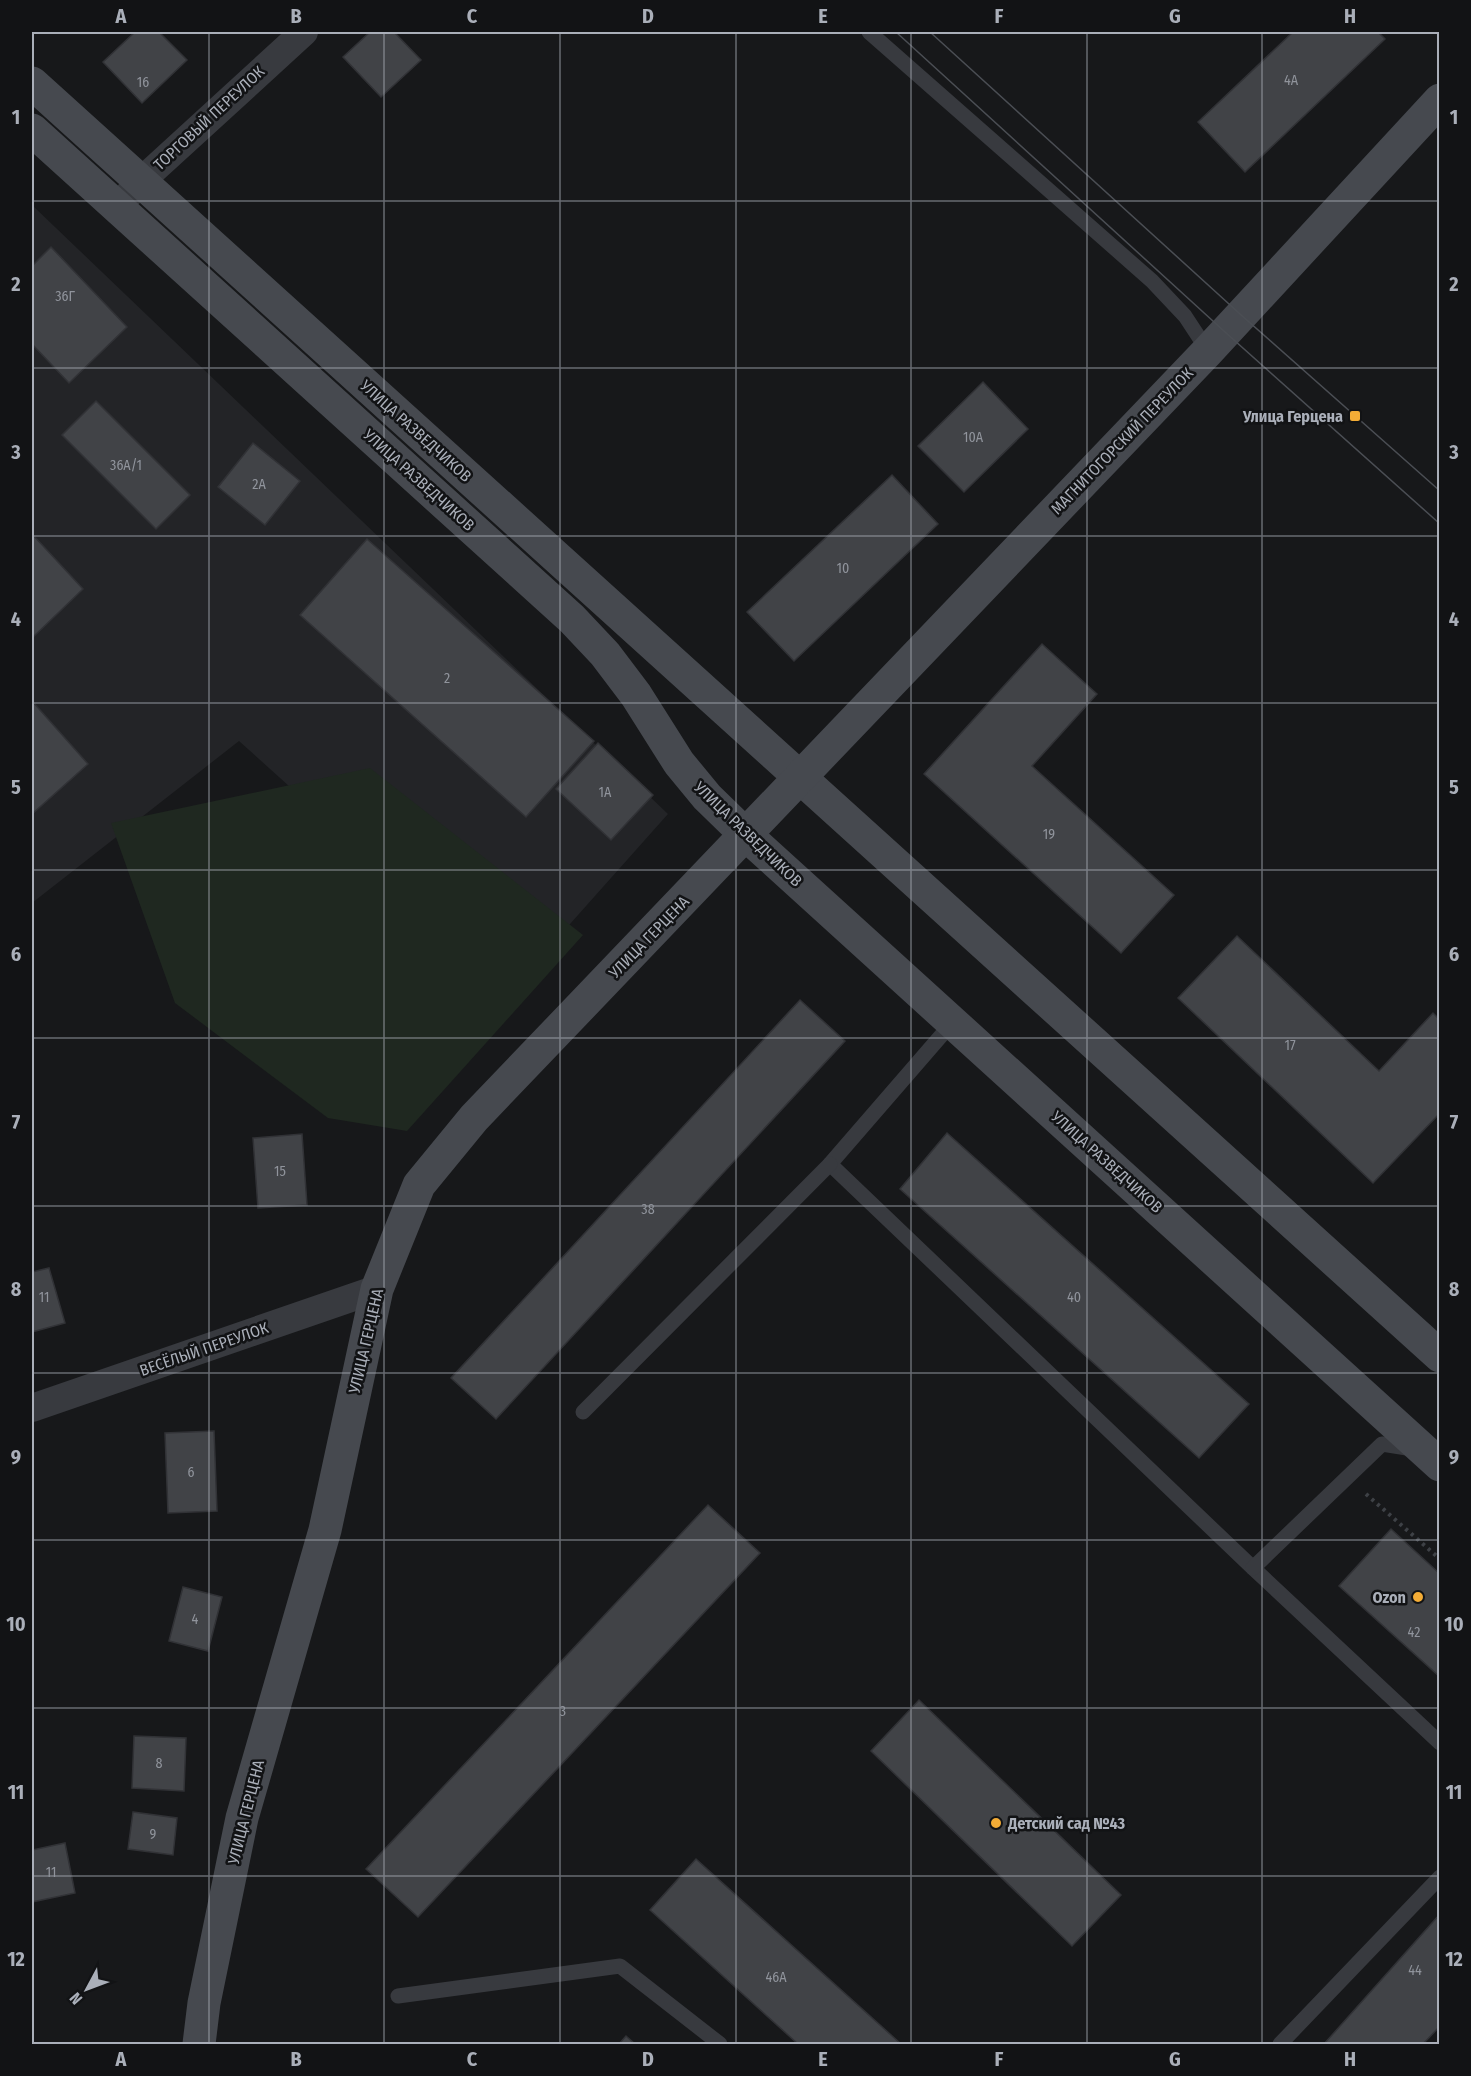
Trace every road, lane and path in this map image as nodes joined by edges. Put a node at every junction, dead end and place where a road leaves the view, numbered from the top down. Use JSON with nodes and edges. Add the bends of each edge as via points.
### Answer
{"nodes":[{"id":1,"x":304,"y":32,"type":"edge"},
{"id":2,"x":870,"y":32,"type":"edge"},
{"id":3,"x":32,"y":83,"type":"edge"},
{"id":4,"x":1440,"y":100,"type":"edge"},
{"id":5,"x":32,"y":130,"type":"edge"},
{"id":6,"x":140,"y":182,"type":"junction"},
{"id":7,"x":117,"y":207,"type":"junction"},
{"id":8,"x":1208,"y":351,"type":"junction"},
{"id":9,"x":800,"y":778,"type":"junction"},
{"id":10,"x":746,"y":835,"type":"junction"},
{"id":11,"x":953,"y":1022,"type":"junction"},
{"id":12,"x":830,"y":1164,"type":"junction"},
{"id":13,"x":377,"y":1289,"type":"junction"},
{"id":14,"x":1440,"y":1356,"type":"edge"},
{"id":15,"x":32,"y":1408,"type":"edge"},
{"id":16,"x":583,"y":1412,"type":"dead end"},
{"id":17,"x":1434,"y":1454,"type":"edge"},
{"id":18,"x":1348,"y":1478,"type":"junction"},
{"id":19,"x":1440,"y":1559,"type":"edge"},
{"id":20,"x":1253,"y":1568,"type":"junction"},
{"id":21,"x":1440,"y":1743,"type":"edge"},
{"id":22,"x":1440,"y":1876,"type":"edge"},
{"id":23,"x":398,"y":1996,"type":"dead end"},
{"id":24,"x":199,"y":2044,"type":"edge"},
{"id":25,"x":720,"y":2044,"type":"edge"},
{"id":26,"x":1280,"y":2044,"type":"edge"}],
"edges":[{"from":1,"to":6,"type":"street","name":"ТОРГОВЫЙ ПЕРЕУЛОК"},
{"from":2,"to":8,"type":"lane","via":[[1152,281],[1185,316]]},
{"from":3,"to":6,"type":"main road","name":"УЛИЦА РАЗВЕДЧИКОВ"},
{"from":4,"to":8,"type":"main road","name":"МАГНИТОГОРСКИЙ ПЕРЕУЛОК"},
{"from":5,"to":7,"type":"main road","name":"УЛИЦА РАЗВЕДЧИКОВ"},
{"from":6,"to":7,"type":"street","name":"ТОРГОВЫЙ ПЕРЕУЛОК"},
{"from":6,"to":9,"type":"main road","name":"УЛИЦА РАЗВЕДЧИКОВ"},
{"from":7,"to":10,"type":"main road","name":"УЛИЦА РАЗВЕДЧИКОВ","via":[[572,619],[630,687],[679,763]]},
{"from":8,"to":9,"type":"main road","name":"МАГНИТОГОРСКИЙ ПЕРЕУЛОК"},
{"from":9,"to":10,"type":"main road","name":"УЛИЦА ГЕРЦЕНА"},
{"from":9,"to":14,"type":"main road"},
{"from":10,"to":11,"type":"main road","name":"УЛИЦА РАЗВЕДЧИКОВ"},
{"from":10,"to":13,"type":"main road","name":"УЛИЦА ГЕРЦЕНА","via":[[474,1118],[419,1185]]},
{"from":11,"to":12,"type":"lane"},
{"from":11,"to":17,"type":"main road","name":"УЛИЦА РАЗВЕДЧИКОВ"},
{"from":12,"to":16,"type":"lane"},
{"from":12,"to":20,"type":"lane"},
{"from":13,"to":15,"type":"street","name":"ВЕСЁЛЫЙ ПЕРЕУЛОК"},
{"from":13,"to":24,"type":"main road","name":"УЛИЦА ГЕРЦЕНА","via":[[325,1530],[242,1818]]},
{"from":17,"to":18,"type":"lane","via":[[1382,1444]]},
{"from":18,"to":19,"type":"path"},
{"from":18,"to":20,"type":"lane"},
{"from":20,"to":21,"type":"lane"},
{"from":22,"to":26,"type":"lane"},
{"from":23,"to":25,"type":"lane","via":[[620,1966]]}]}
